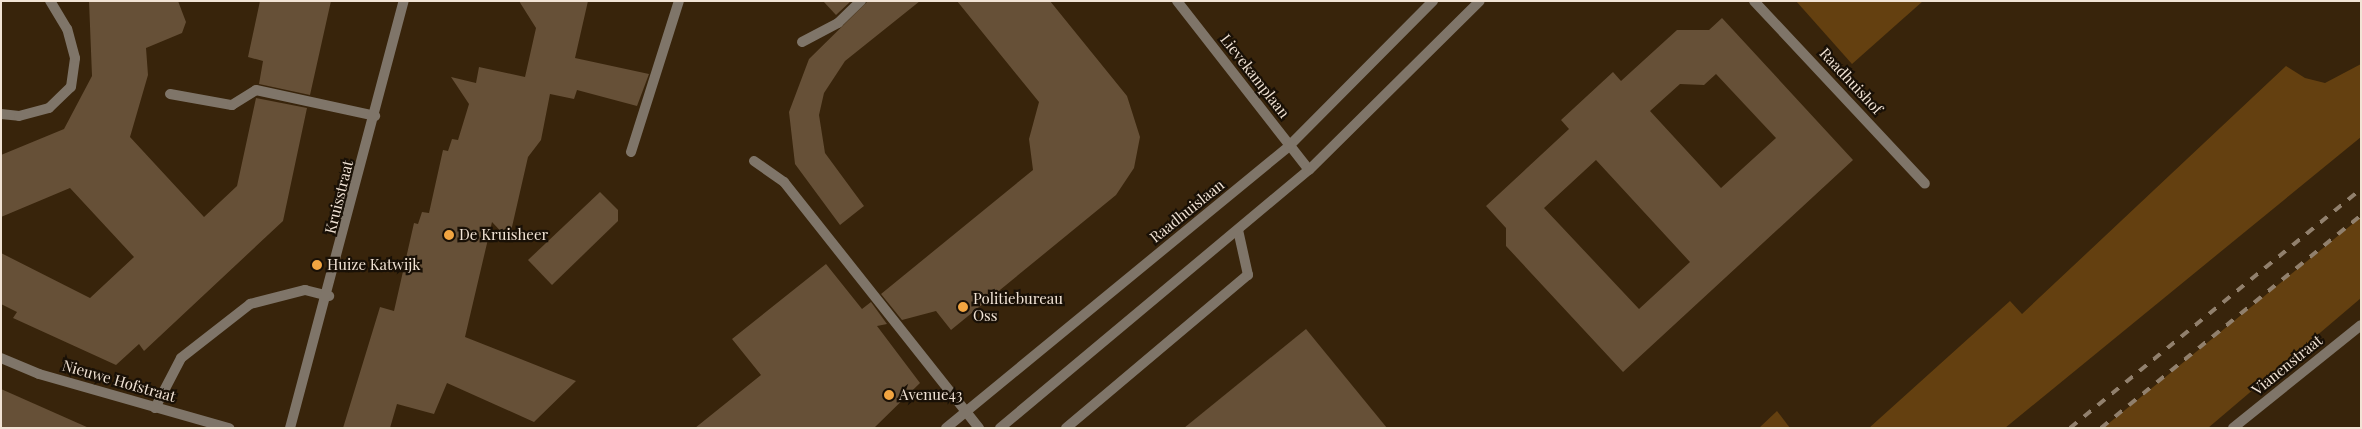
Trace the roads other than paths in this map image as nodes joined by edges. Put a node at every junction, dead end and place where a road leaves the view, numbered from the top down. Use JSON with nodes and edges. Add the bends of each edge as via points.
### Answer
{"nodes":[{"id":1,"x":50,"y":1,"type":"edge"},
{"id":2,"x":404,"y":1,"type":"edge"},
{"id":3,"x":679,"y":1,"type":"edge"},
{"id":4,"x":861,"y":1,"type":"edge"},
{"id":5,"x":1177,"y":1,"type":"edge"},
{"id":6,"x":1433,"y":1,"type":"edge"},
{"id":7,"x":1480,"y":1,"type":"edge"},
{"id":8,"x":1754,"y":1,"type":"edge"},
{"id":9,"x":802,"y":42,"type":"dead end"},
{"id":10,"x":170,"y":94,"type":"dead end"},
{"id":11,"x":1,"y":114,"type":"edge"},
{"id":12,"x":375,"y":116,"type":"junction"},
{"id":13,"x":1290,"y":145,"type":"junction"},
{"id":14,"x":631,"y":152,"type":"dead end"},
{"id":15,"x":754,"y":161,"type":"dead end"},
{"id":16,"x":1310,"y":170,"type":"junction"},
{"id":17,"x":1925,"y":184,"type":"dead end"},
{"id":18,"x":1238,"y":230,"type":"junction"},
{"id":19,"x":329,"y":296,"type":"junction"},
{"id":20,"x":2361,"y":325,"type":"edge"},
{"id":21,"x":1,"y":358,"type":"edge"},
{"id":22,"x":155,"y":408,"type":"junction"},
{"id":23,"x":966,"y":412,"type":"junction"},
{"id":24,"x":229,"y":428,"type":"edge"},
{"id":25,"x":290,"y":428,"type":"edge"},
{"id":26,"x":946,"y":428,"type":"edge"},
{"id":27,"x":979,"y":428,"type":"edge"},
{"id":28,"x":1000,"y":428,"type":"edge"},
{"id":29,"x":1066,"y":428,"type":"edge"},
{"id":30,"x":2233,"y":428,"type":"edge"}],
"edges":[{"from":1,"to":11,"type":"street","via":[[67,29],[75,58],[71,87],[49,108],[19,116]]},
{"from":2,"to":12,"type":"street","name":"Kruisstraat"},
{"from":3,"to":14,"type":"street"},
{"from":4,"to":9,"type":"street","via":[[838,23]]},
{"from":5,"to":13,"type":"street","name":"Lievekamplaan"},
{"from":6,"to":13,"type":"street","name":"Raadhuislaan"},
{"from":7,"to":16,"type":"street"},
{"from":8,"to":17,"type":"street","name":"Raadhuishof"},
{"from":10,"to":12,"type":"street","via":[[232,105],[256,90]]},
{"from":12,"to":19,"type":"street","name":"Kruisstraat"},
{"from":13,"to":16,"type":"street","name":"Lievekamplaan"},
{"from":13,"to":23,"type":"street","name":"Raadhuislaan"},
{"from":15,"to":23,"type":"street","via":[[784,182]]},
{"from":16,"to":18,"type":"street"},
{"from":18,"to":28,"type":"street"},
{"from":18,"to":29,"type":"street","via":[[1248,275]]},
{"from":19,"to":22,"type":"street","via":[[305,290],[250,304],[181,358]]},
{"from":19,"to":25,"type":"street","name":"Kruisstraat"},
{"from":20,"to":30,"type":"street","name":"Vianenstraat"},
{"from":21,"to":22,"type":"street","name":"Nieuwe Hofstraat"},
{"from":22,"to":24,"type":"street","name":"Nieuwe Hofstraat"},
{"from":23,"to":26,"type":"street","name":"Raadhuislaan"},
{"from":23,"to":27,"type":"street"}]}
